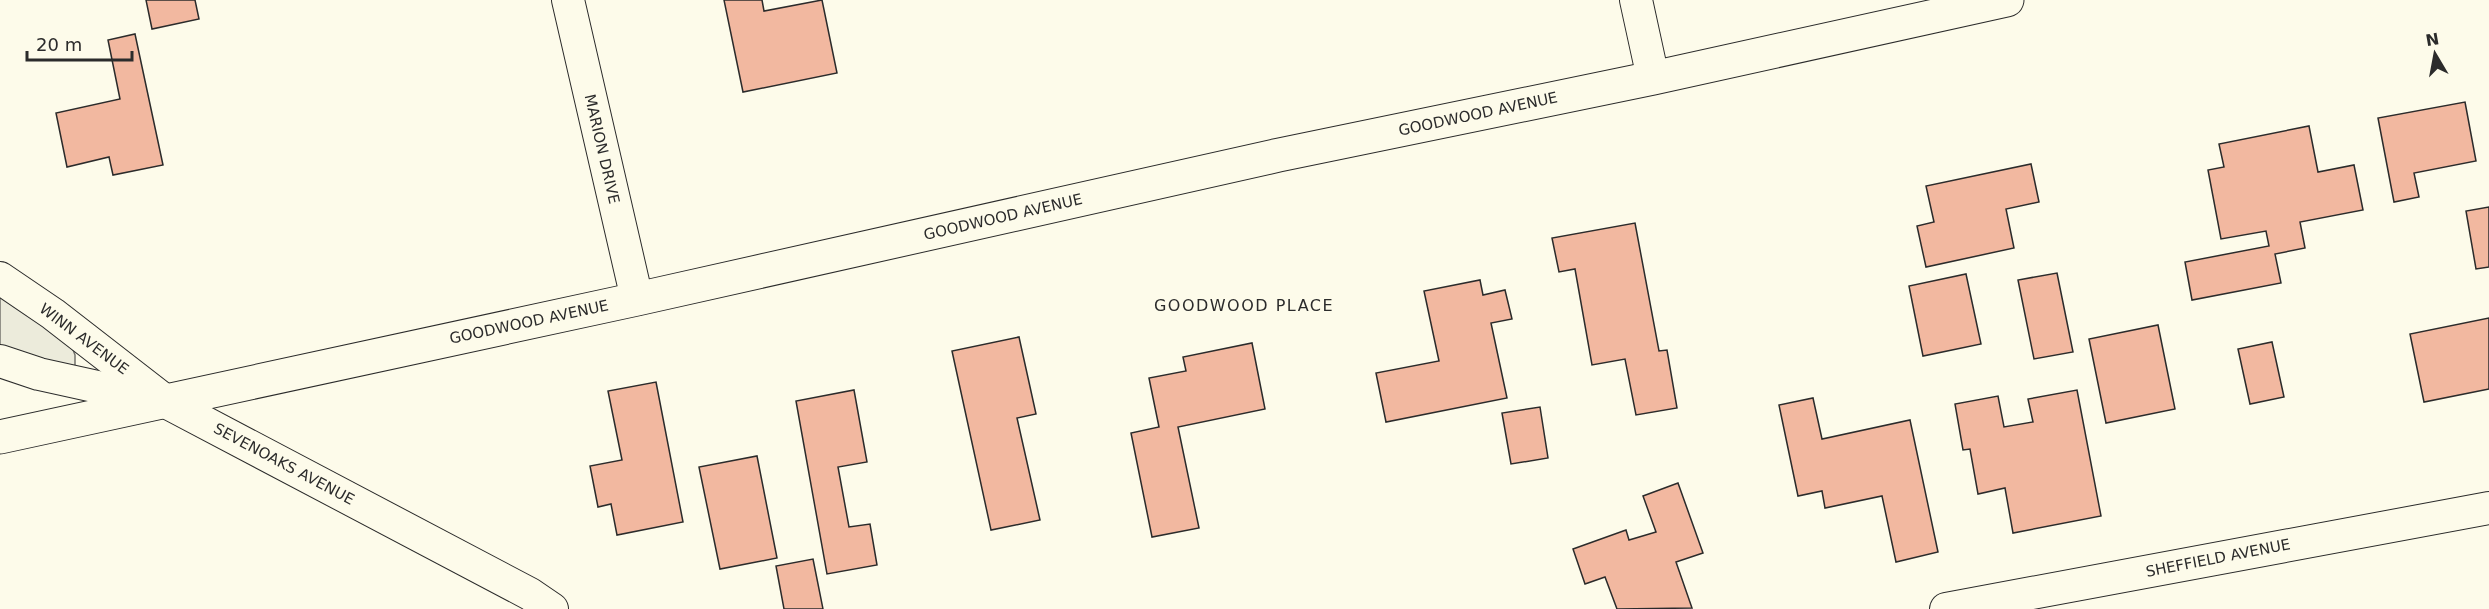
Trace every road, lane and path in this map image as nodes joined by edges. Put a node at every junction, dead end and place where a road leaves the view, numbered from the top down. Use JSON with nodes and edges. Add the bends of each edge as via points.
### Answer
{"nodes":[{"id":1,"x":568,"y":0,"type":"edge"},
{"id":2,"x":1636,"y":0,"type":"edge"},
{"id":3,"x":2007,"y":0,"type":"edge"},
{"id":4,"x":1653,"y":78,"type":"junction"},
{"id":5,"x":0,"y":278,"type":"edge"},
{"id":6,"x":637,"y":299,"type":"junction"},
{"id":7,"x":0,"y":361,"type":"edge"},
{"id":8,"x":166,"y":402,"type":"junction"},
{"id":9,"x":0,"y":437,"type":"edge"},
{"id":10,"x":2489,"y":508,"type":"edge"},
{"id":11,"x":533,"y":604,"type":"edge"},
{"id":12,"x":1946,"y":609,"type":"edge"}],
"edges":[{"from":1,"to":6,"type":"street","name":"MARION DRIVE"},
{"from":2,"to":4,"type":"street"},
{"from":3,"to":4,"type":"street","name":"GOODWOOD AVENUE"},
{"from":4,"to":6,"type":"street","name":"GOODWOOD AVENUE","via":[[1279,155]]},
{"from":5,"to":8,"type":"street","name":"WINN AVENUE"},
{"from":6,"to":8,"type":"street","name":"GOODWOOD AVENUE"},
{"from":7,"to":8,"type":"street","name":"SEVENOAKS AVENUE","via":[[39,374]]},
{"from":8,"to":9,"type":"street","name":"GOODWOOD AVENUE"},
{"from":8,"to":11,"type":"street","name":"SEVENOAKS AVENUE"},
{"from":10,"to":12,"type":"street","name":"SHEFFIELD AVENUE"}]}
